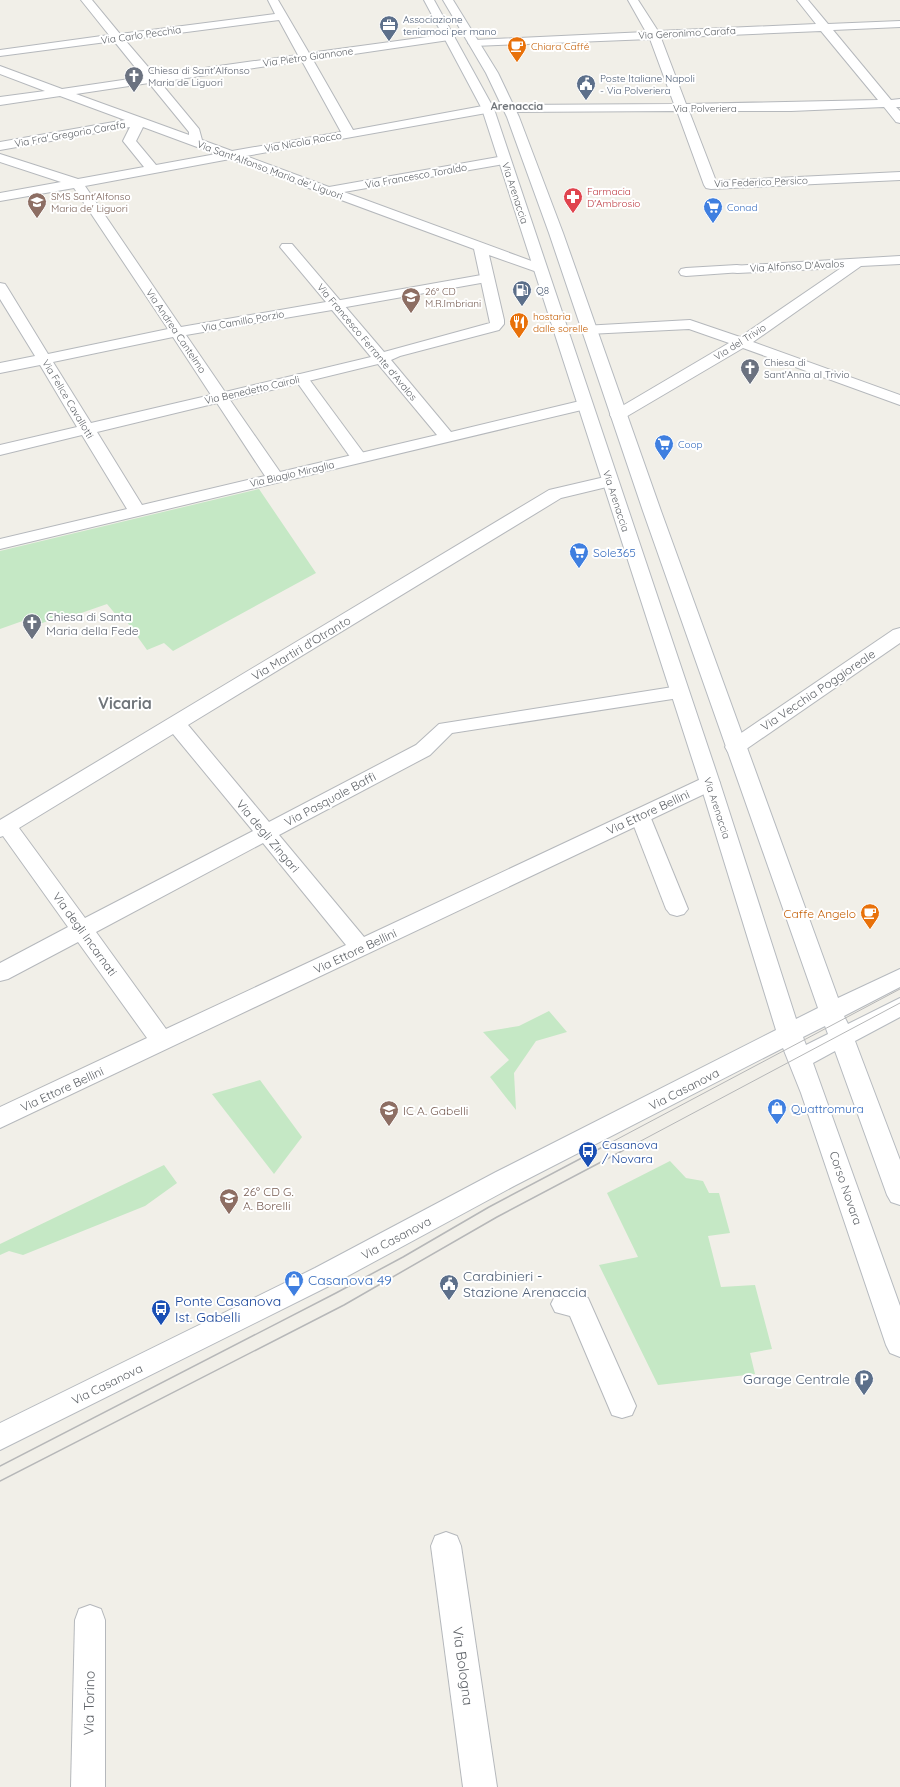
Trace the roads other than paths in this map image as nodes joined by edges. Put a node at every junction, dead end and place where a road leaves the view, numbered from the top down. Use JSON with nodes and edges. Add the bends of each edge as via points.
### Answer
{"nodes":[{"id":1,"x":86,"y":0,"type":"edge"},
{"id":2,"x":273,"y":0,"type":"edge"},
{"id":3,"x":429,"y":0,"type":"edge"},
{"id":4,"x":448,"y":0,"type":"edge"},
{"id":5,"x":633,"y":0,"type":"edge"},
{"id":6,"x":802,"y":0,"type":"edge"},
{"id":7,"x":282,"y":16,"type":"junction"},
{"id":8,"x":900,"y":24,"type":"edge"},
{"id":9,"x":823,"y":27,"type":"junction"},
{"id":10,"x":654,"y":35,"type":"junction"},
{"id":11,"x":449,"y":37,"type":"junction"},
{"id":12,"x":117,"y":38,"type":"junction"},
{"id":13,"x":474,"y":43,"type":"junction"},
{"id":14,"x":0,"y":53,"type":"edge"},
{"id":15,"x":305,"y":57,"type":"junction"},
{"id":16,"x":0,"y":70,"type":"edge"},
{"id":17,"x":151,"y":79,"type":"junction"},
{"id":18,"x":58,"y":92,"type":"junction"},
{"id":19,"x":0,"y":101,"type":"edge"},
{"id":20,"x":894,"y":103,"type":"edge"},
{"id":21,"x":681,"y":108,"type":"junction"},
{"id":22,"x":488,"y":109,"type":"junction"},
{"id":23,"x":510,"y":109,"type":"junction"},
{"id":24,"x":900,"y":119,"type":"edge"},
{"id":25,"x":139,"y":122,"type":"junction"},
{"id":26,"x":349,"y":134,"type":"junction"},
{"id":27,"x":196,"y":143,"type":"junction"},
{"id":28,"x":0,"y":146,"type":"edge"},
{"id":29,"x":230,"y":155,"type":"junction"},
{"id":30,"x":0,"y":158,"type":"edge"},
{"id":31,"x":504,"y":160,"type":"junction"},
{"id":32,"x":153,"y":169,"type":"junction"},
{"id":33,"x":900,"y":176,"type":"edge"},
{"id":34,"x":77,"y":183,"type":"junction"},
{"id":35,"x":328,"y":192,"type":"junction"},
{"id":36,"x":0,"y":197,"type":"edge"},
{"id":37,"x":287,"y":247,"type":"dead end"},
{"id":38,"x":480,"y":247,"type":"junction"},
{"id":39,"x":509,"y":258,"type":"junction"},
{"id":40,"x":900,"y":260,"type":"edge"},
{"id":41,"x":857,"y":263,"type":"junction"},
{"id":42,"x":484,"y":264,"type":"junction"},
{"id":43,"x":540,"y":269,"type":"junction"},
{"id":44,"x":737,"y":269,"type":"joint"},
{"id":45,"x":690,"y":271,"type":"dead end"},
{"id":46,"x":487,"y":278,"type":"junction"},
{"id":47,"x":0,"y":288,"type":"edge"},
{"id":48,"x":335,"y":305,"type":"junction"},
{"id":49,"x":588,"y":329,"type":"junction"},
{"id":50,"x":177,"y":332,"type":"junction"},
{"id":51,"x":741,"y":343,"type":"junction"},
{"id":52,"x":44,"y":359,"type":"junction"},
{"id":53,"x":381,"y":359,"type":"junction"},
{"id":54,"x":0,"y":368,"type":"edge"},
{"id":55,"x":301,"y":378,"type":"junction"},
{"id":56,"x":220,"y":397,"type":"junction"},
{"id":57,"x":900,"y":400,"type":"edge"},
{"id":58,"x":584,"y":405,"type":"junction"},
{"id":59,"x":618,"y":415,"type":"junction"},
{"id":60,"x":87,"y":429,"type":"junction"},
{"id":61,"x":447,"y":437,"type":"junction"},
{"id":62,"x":0,"y":450,"type":"edge"},
{"id":63,"x":359,"y":458,"type":"junction"},
{"id":64,"x":274,"y":478,"type":"junction"},
{"id":65,"x":609,"y":481,"type":"junction"},
{"id":66,"x":137,"y":511,"type":"junction"},
{"id":67,"x":0,"y":544,"type":"edge"},
{"id":68,"x":900,"y":634,"type":"edge"},
{"id":69,"x":679,"y":692,"type":"junction"},
{"id":70,"x":176,"y":724,"type":"junction"},
{"id":71,"x":735,"y":747,"type":"junction"},
{"id":72,"x":710,"y":783,"type":"junction"},
{"id":73,"x":640,"y":816,"type":"junction"},
{"id":74,"x":4,"y":828,"type":"edge"},
{"id":75,"x":266,"y":833,"type":"junction"},
{"id":76,"x":677,"y":909,"type":"dead end"},
{"id":77,"x":82,"y":930,"type":"junction"},
{"id":78,"x":361,"y":948,"type":"junction"},
{"id":79,"x":0,"y":973,"type":"edge"},
{"id":80,"x":900,"y":976,"type":"edge"},
{"id":81,"x":900,"y":1007,"type":"edge"},
{"id":82,"x":831,"y":1012,"type":"junction"},
{"id":83,"x":789,"y":1033,"type":"junction"},
{"id":84,"x":842,"y":1037,"type":"junction"},
{"id":85,"x":162,"y":1041,"type":"junction"},
{"id":86,"x":800,"y":1059,"type":"junction"},
{"id":87,"x":0,"y":1118,"type":"edge"},
{"id":88,"x":900,"y":1195,"type":"edge"},
{"id":89,"x":564,"y":1304,"type":"dead end"},
{"id":90,"x":900,"y":1345,"type":"edge"},
{"id":91,"x":622,"y":1406,"type":"dead end"},
{"id":92,"x":1,"y":1435,"type":"edge"},
{"id":93,"x":446,"y":1546,"type":"dead end"},
{"id":94,"x":90,"y":1620,"type":"dead end"},
{"id":95,"x":88,"y":1787,"type":"edge"},
{"id":96,"x":480,"y":1787,"type":"edge"}],
"edges":[{"from":1,"to":12,"type":"street"},
{"from":2,"to":7,"type":"street"},
{"from":3,"to":11,"type":"street","name":"Via Arenaccia"},
{"from":4,"to":13,"type":"street","name":"Via Arenaccia"},
{"from":5,"to":10,"type":"street","name":"Via Federico Persico"},
{"from":6,"to":9,"type":"street"},
{"from":7,"to":12,"type":"street","name":"Via Carlo Pecchia"},
{"from":7,"to":15,"type":"street"},
{"from":8,"to":9,"type":"street","name":"Via Geronimo Carafa"},
{"from":9,"to":10,"type":"street","name":"Via Geronimo Carafa"},
{"from":9,"to":20,"type":"street"},
{"from":10,"to":13,"type":"street","name":"Via Geronimo Carafa"},
{"from":10,"to":21,"type":"street","name":"Via Federico Persico"},
{"from":11,"to":15,"type":"street","name":"Via Pietro Giannone"},
{"from":11,"to":22,"type":"street","name":"Via Arenaccia"},
{"from":12,"to":14,"type":"street","name":"Via Carlo Pecchia"},
{"from":12,"to":17,"type":"street"},
{"from":13,"to":23,"type":"street","name":"Via Arenaccia"},
{"from":15,"to":17,"type":"street","name":"Via Pietro Giannone"},
{"from":15,"to":26,"type":"street"},
{"from":16,"to":18,"type":"street","name":"Via Sant'Alfonso Maria de' Liguori"},
{"from":17,"to":18,"type":"street","name":"Via Pietro Giannone"},
{"from":17,"to":27,"type":"street","via":[[195,132]]},
{"from":18,"to":19,"type":"street","name":"Via Pietro Giannone"},
{"from":18,"to":25,"type":"street","name":"Via Sant'Alfonso Maria de' Liguori"},
{"from":20,"to":21,"type":"street","name":"Via Polveriera"},
{"from":20,"to":24,"type":"street"},
{"from":21,"to":23,"type":"street","name":"Via Polveriera"},
{"from":21,"to":33,"type":"street","name":"Via Federico Persico","via":[[710,185]]},
{"from":22,"to":26,"type":"street","name":"Via Nicola Rocco","via":[[373,132]]},
{"from":22,"to":31,"type":"street","name":"Via Arenaccia"},
{"from":23,"to":49,"type":"street","name":"Via Arenaccia"},
{"from":25,"to":27,"type":"street","name":"Via Sant'Alfonso Maria de' Liguori"},
{"from":25,"to":28,"type":"street","name":"Via Fra' Gregorio Carafa"},
{"from":25,"to":32,"type":"street","via":[[129,141]]},
{"from":26,"to":29,"type":"street","name":"Via Nicola Rocco"},
{"from":27,"to":29,"type":"street","name":"Via Sant'Alfonso Maria de' Liguori"},
{"from":29,"to":32,"type":"street","name":"Via Nicola Rocco"},
{"from":29,"to":35,"type":"street","name":"Via Sant'Alfonso Maria de' Liguori"},
{"from":30,"to":34,"type":"street"},
{"from":31,"to":35,"type":"street","name":"Via Francesco Toraldo"},
{"from":31,"to":43,"type":"street","name":"Via Arenaccia"},
{"from":32,"to":34,"type":"street","name":"Via Nicola Rocco"},
{"from":34,"to":36,"type":"street","name":"Via Nicola Rocco"},
{"from":34,"to":50,"type":"street","name":"Via Andrea Cantelmo"},
{"from":35,"to":38,"type":"street","name":"Via Sant'Alfonso Maria de' Liguori"},
{"from":37,"to":48,"type":"street","name":"Via Francesco Ferrante d'Avalos"},
{"from":38,"to":39,"type":"street","name":"Via Sant'Alfonso Maria de' Liguori"},
{"from":38,"to":42,"type":"street"},
{"from":39,"to":42,"type":"street"},
{"from":39,"to":43,"type":"street","name":"Via Sant'Alfonso Maria de' Liguori"},
{"from":40,"to":41,"type":"street","name":"Via Alfonso D'Avalos"},
{"from":41,"to":44,"type":"street","name":"Via Alfonso D'Avalos"},
{"from":41,"to":51,"type":"street","name":"Via del Trivio"},
{"from":42,"to":46,"type":"street"},
{"from":43,"to":58,"type":"street","name":"Via Arenaccia"},
{"from":44,"to":45,"type":"street","name":"Via Alfonso D'Avalos"},
{"from":46,"to":48,"type":"street","name":"Via Camillo Porzio"},
{"from":46,"to":53,"type":"street","name":"Via Benedetto Cairoli","via":[[497,324],[489,329],[395,353]]},
{"from":47,"to":52,"type":"street","name":"Via Felice Cavallotti"},
{"from":48,"to":50,"type":"street","name":"Via Camillo Porzio"},
{"from":48,"to":53,"type":"street","name":"Via Francesco Ferrante d'Avalos"},
{"from":49,"to":51,"type":"street","via":[[690,324]]},
{"from":49,"to":59,"type":"street","name":"Via Arenaccia"},
{"from":50,"to":52,"type":"street","name":"Via Camillo Porzio"},
{"from":50,"to":56,"type":"street","name":"Via Andrea Cantelmo"},
{"from":51,"to":57,"type":"street"},
{"from":51,"to":59,"type":"street","name":"Via del Trivio"},
{"from":52,"to":54,"type":"street","name":"Via Camillo Porzio"},
{"from":52,"to":60,"type":"street","name":"Via Felice Cavallotti"},
{"from":53,"to":55,"type":"street","name":"Via Benedetto Cairoli"},
{"from":53,"to":61,"type":"street","name":"Via Francesco Ferrante d'Avalos"},
{"from":55,"to":56,"type":"street","name":"Via Benedetto Cairoli"},
{"from":55,"to":63,"type":"street"},
{"from":56,"to":60,"type":"street","name":"Via Benedetto Cairoli"},
{"from":56,"to":64,"type":"street","name":"Via Andrea Cantelmo"},
{"from":58,"to":61,"type":"street","name":"Via Biagio Miraglia"},
{"from":58,"to":65,"type":"street","name":"Via Arenaccia"},
{"from":59,"to":71,"type":"street","name":"Via Arenaccia"},
{"from":60,"to":62,"type":"street","name":"Via Benedetto Cairoli"},
{"from":60,"to":66,"type":"street","name":"Via Felice Cavallotti"},
{"from":61,"to":63,"type":"street","name":"Via Biagio Miraglia"},
{"from":63,"to":64,"type":"street","name":"Via Biagio Miraglia"},
{"from":64,"to":66,"type":"street","name":"Via Biagio Miraglia"},
{"from":65,"to":69,"type":"street","name":"Via Arenaccia"},
{"from":65,"to":70,"type":"street","name":"Via Martiri d'Otranto","via":[[555,494]]},
{"from":66,"to":67,"type":"street","name":"Via Biagio Miraglia"},
{"from":68,"to":71,"type":"street","name":"Via Vecchia Poggioreale"},
{"from":69,"to":72,"type":"street","name":"Via Arenaccia"},
{"from":69,"to":75,"type":"street","name":"Via Pasquale Baffi","via":[[446,728],[423,750]]},
{"from":70,"to":74,"type":"street","name":"Via Martiri d'Otranto"},
{"from":70,"to":75,"type":"street","name":"Via degli Zingari"},
{"from":71,"to":82,"type":"street","name":"Via Arenaccia"},
{"from":72,"to":73,"type":"street","name":"Via Ettore Bellini"},
{"from":72,"to":83,"type":"street","name":"Via Arenaccia"},
{"from":73,"to":76,"type":"street"},
{"from":73,"to":78,"type":"street","name":"Via Ettore Bellini"},
{"from":74,"to":77,"type":"street","name":"Via degli Incarnati"},
{"from":75,"to":77,"type":"street","name":"Via Pasquale Baffi"},
{"from":75,"to":78,"type":"street","name":"Via degli Zingari"},
{"from":77,"to":79,"type":"street","name":"Via Pasquale Baffi"},
{"from":77,"to":85,"type":"street","name":"Via degli Incarnati"},
{"from":78,"to":85,"type":"street","name":"Via Ettore Bellini"},
{"from":80,"to":82,"type":"street"},
{"from":81,"to":84,"type":"street"},
{"from":82,"to":83,"type":"street","name":"Via Casanova"},
{"from":82,"to":84,"type":"street"},
{"from":83,"to":86,"type":"street","name":"Corso Novara"},
{"from":83,"to":92,"type":"street","name":"Via Casanova","via":[[706,1078],[505,1179],[324,1276]]},
{"from":84,"to":86,"type":"street"},
{"from":84,"to":88,"type":"street"},
{"from":85,"to":87,"type":"street","name":"Via Ettore Bellini"},
{"from":86,"to":90,"type":"street","name":"Corso Novara"},
{"from":89,"to":91,"type":"street","via":[[579,1306]]},
{"from":93,"to":96,"type":"street","name":"Via Bologna"},
{"from":94,"to":95,"type":"street","name":"Via Torino"}]}
